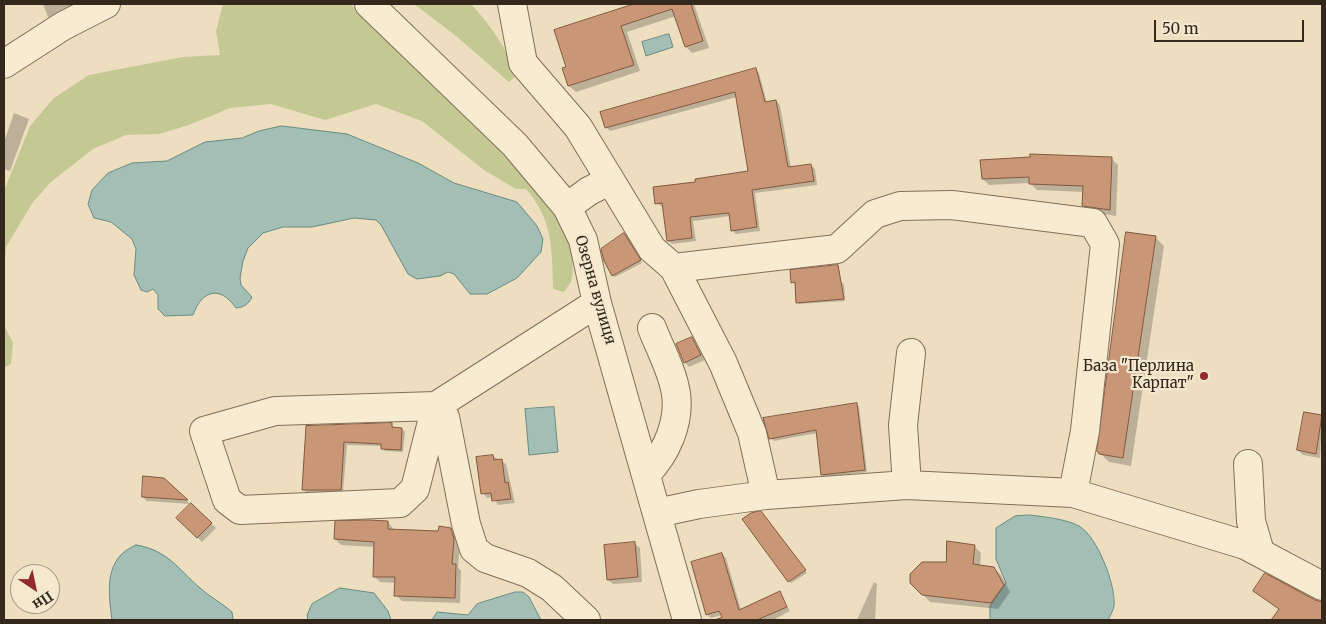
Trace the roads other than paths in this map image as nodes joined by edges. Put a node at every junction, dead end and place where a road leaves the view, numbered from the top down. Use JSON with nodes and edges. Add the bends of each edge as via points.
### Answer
{"nodes":[{"id":1,"x":106,"y":4,"type":"edge"},
{"id":2,"x":369,"y":4,"type":"edge"},
{"id":3,"x":512,"y":4,"type":"edge"},
{"id":4,"x":4,"y":64,"type":"edge"},
{"id":5,"x":609,"y":181,"type":"junction"},
{"id":6,"x":567,"y":207,"type":"junction"},
{"id":7,"x":674,"y":268,"type":"junction"},
{"id":8,"x":597,"y":303,"type":"junction"},
{"id":9,"x":652,"y":328,"type":"dead end"},
{"id":10,"x":911,"y":353,"type":"dead end"},
{"id":11,"x":436,"y":406,"type":"junction"},
{"id":12,"x":1248,"y":464,"type":"dead end"},
{"id":13,"x":646,"y":474,"type":"junction"},
{"id":14,"x":906,"y":485,"type":"junction"},
{"id":15,"x":1073,"y":493,"type":"junction"},
{"id":16,"x":766,"y":495,"type":"junction"},
{"id":17,"x":657,"y":513,"type":"junction"},
{"id":18,"x":1260,"y":552,"type":"junction"},
{"id":19,"x":1322,"y":586,"type":"edge"},
{"id":20,"x":586,"y":620,"type":"edge"},
{"id":21,"x":687,"y":620,"type":"edge"}],
"edges":[{"from":1,"to":4,"type":"street","via":[[63,26]]},
{"from":2,"to":6,"type":"street","name":"Озерна вулиця","via":[[515,145]]},
{"from":3,"to":5,"type":"street","via":[[523,63],[578,127]]},
{"from":5,"to":6,"type":"street"},
{"from":5,"to":7,"type":"street","via":[[652,249]]},
{"from":6,"to":8,"type":"street","name":"Озерна вулиця","via":[[583,240]]},
{"from":7,"to":15,"type":"street","via":[[837,249],[876,214],[900,206],[952,205],[1093,223],[1105,244],[1085,431]]},
{"from":7,"to":16,"type":"street","via":[[723,363],[752,433]]},
{"from":8,"to":11,"type":"street"},
{"from":8,"to":13,"type":"street","name":"Озерна вулиця"},
{"from":9,"to":13,"type":"street","via":[[676,393],[676,409],[666,448]]},
{"from":10,"to":14,"type":"street","via":[[902,425]]},
{"from":11,"to":11,"type":"street","via":[[415,489],[400,503],[240,510],[227,500],[204,431],[275,412]]},
{"from":11,"to":20,"type":"street","via":[[445,417],[474,549],[485,558],[528,573],[552,588]]},
{"from":12,"to":18,"type":"street","via":[[1251,521]]},
{"from":13,"to":17,"type":"street","name":"Озерна вулиця"},
{"from":14,"to":15,"type":"street"},
{"from":14,"to":16,"type":"street"},
{"from":15,"to":18,"type":"street"},
{"from":16,"to":17,"type":"street"},
{"from":17,"to":21,"type":"street","name":"Озерна вулиця"},
{"from":18,"to":19,"type":"street"}]}
